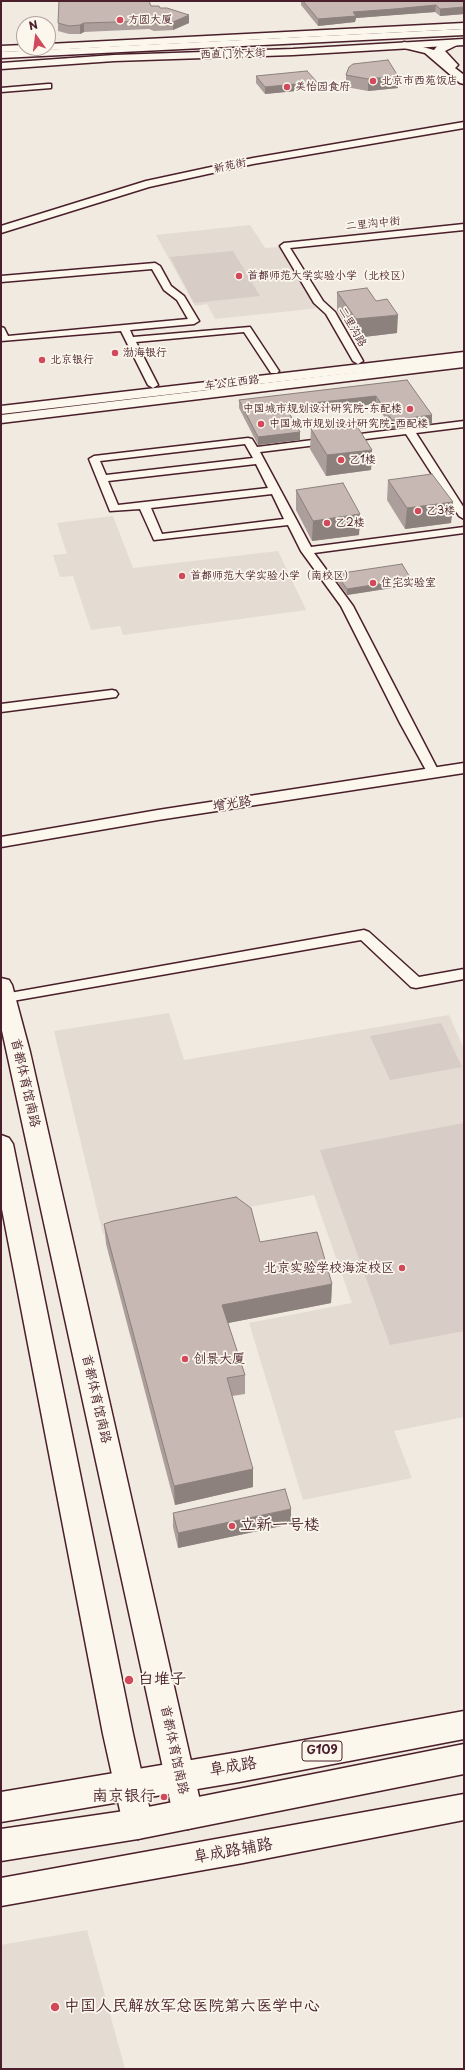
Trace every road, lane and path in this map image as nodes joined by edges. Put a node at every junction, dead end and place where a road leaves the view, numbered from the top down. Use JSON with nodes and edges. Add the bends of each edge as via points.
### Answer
{"nodes":[{"id":1,"x":464,"y":26,"type":"edge"},
{"id":2,"x":464,"y":32,"type":"edge"},
{"id":3,"x":464,"y":37,"type":"edge"},
{"id":4,"x":458,"y":42,"type":"edge"},
{"id":5,"x":129,"y":43,"type":"junction"},
{"id":6,"x":355,"y":43,"type":"junction"},
{"id":7,"x":401,"y":45,"type":"junction"},
{"id":8,"x":56,"y":47,"type":"edge"},
{"id":9,"x":221,"y":47,"type":"junction"},
{"id":10,"x":16,"y":48,"type":"edge"},
{"id":11,"x":1,"y":49,"type":"edge"},
{"id":12,"x":1,"y":55,"type":"edge"},
{"id":13,"x":114,"y":58,"type":"junction"},
{"id":14,"x":1,"y":60,"type":"edge"},
{"id":15,"x":1,"y":66,"type":"edge"},
{"id":16,"x":464,"y":74,"type":"edge"},
{"id":17,"x":464,"y":81,"type":"edge"},
{"id":18,"x":48,"y":86,"type":"dead end"},
{"id":19,"x":1,"y":90,"type":"edge"},
{"id":20,"x":464,"y":125,"type":"edge"},
{"id":21,"x":464,"y":226,"type":"edge"},
{"id":22,"x":1,"y":230,"type":"edge"},
{"id":23,"x":284,"y":246,"type":"joint"},
{"id":24,"x":1,"y":279,"type":"edge"},
{"id":25,"x":194,"y":321,"type":"junction"},
{"id":26,"x":124,"y":328,"type":"junction"},
{"id":27,"x":1,"y":330,"type":"edge"},
{"id":28,"x":200,"y":333,"type":"junction"},
{"id":29,"x":130,"y":340,"type":"junction"},
{"id":30,"x":464,"y":349,"type":"edge"},
{"id":31,"x":464,"y":356,"type":"edge"},
{"id":32,"x":358,"y":361,"type":"junction"},
{"id":33,"x":464,"y":363,"type":"edge"},
{"id":34,"x":274,"y":371,"type":"junction"},
{"id":35,"x":153,"y":385,"type":"junction"},
{"id":36,"x":1,"y":403,"type":"edge"},
{"id":37,"x":1,"y":410,"type":"edge"},
{"id":38,"x":1,"y":419,"type":"edge"},
{"id":39,"x":464,"y":424,"type":"edge"},
{"id":40,"x":409,"y":432,"type":"junction"},
{"id":41,"x":254,"y":450,"type":"junction"},
{"id":42,"x":259,"y":460,"type":"junction"},
{"id":43,"x":102,"y":479,"type":"junction"},
{"id":44,"x":275,"y":490,"type":"junction"},
{"id":45,"x":144,"y":506,"type":"junction"},
{"id":46,"x":464,"y":516,"type":"edge"},
{"id":47,"x":291,"y":521,"type":"junction"},
{"id":48,"x":464,"y":530,"type":"edge"},
{"id":49,"x":307,"y":551,"type":"junction"},
{"id":50,"x":112,"y":694,"type":"dead end"},
{"id":51,"x":1,"y":708,"type":"edge"},
{"id":52,"x":464,"y":768,"type":"edge"},
{"id":53,"x":433,"y":772,"type":"junction"},
{"id":54,"x":1,"y":842,"type":"edge"},
{"id":55,"x":464,"y":974,"type":"edge"},
{"id":56,"x":3,"y":992,"type":"edge"},
{"id":57,"x":1,"y":1144,"type":"edge"},
{"id":58,"x":464,"y":1725,"type":"edge"},
{"id":59,"x":464,"y":1759,"type":"edge"},
{"id":60,"x":180,"y":1776,"type":"junction"},
{"id":61,"x":130,"y":1786,"type":"junction"},
{"id":62,"x":1,"y":1806,"type":"edge"},
{"id":63,"x":464,"y":1808,"type":"edge"},
{"id":64,"x":188,"y":1814,"type":"junction"},
{"id":65,"x":138,"y":1824,"type":"junction"},
{"id":66,"x":1,"y":1845,"type":"edge"},
{"id":67,"x":1,"y":1892,"type":"edge"}],
"edges":[{"from":1,"to":5,"type":"street","name":"西直门外大街"},
{"from":2,"to":9,"type":"main road","name":"西直门外大街"},
{"from":3,"to":6,"type":"main road","name":"西直门外大街"},
{"from":4,"to":7,"type":"street","name":"西直门外大街"},
{"from":4,"to":16,"type":"main road","via":[[443,46],[438,51]]},
{"from":5,"to":8,"type":"street","name":"西直门外大街"},
{"from":5,"to":9,"type":"main road"},
{"from":6,"to":7,"type":"main road"},
{"from":6,"to":9,"type":"main road","name":"西直门外大街"},
{"from":7,"to":13,"type":"street","name":"西直门外大街","via":[[293,52]]},
{"from":7,"to":17,"type":"main road","via":[[429,51]]},
{"from":9,"to":12,"type":"main road","name":"西直门外大街"},
{"from":9,"to":13,"type":"main road"},
{"from":9,"to":14,"type":"main road","name":"西直门外大街"},
{"from":10,"to":11,"type":"street"},
{"from":13,"to":15,"type":"street","name":"西直门外大街"},
{"from":18,"to":19,"type":"street"},
{"from":20,"to":22,"type":"street","name":"新苑街","via":[[253,161],[146,184]]},
{"from":21,"to":23,"type":"street","name":"二里沟中街"},
{"from":23,"to":32,"type":"street","name":"二里沟路","via":[[319,303],[330,312]]},
{"from":24,"to":25,"type":"street","via":[[155,266],[167,288],[181,298]]},
{"from":25,"to":26,"type":"street"},
{"from":25,"to":28,"type":"street"},
{"from":26,"to":27,"type":"street","via":[[4,339]]},
{"from":26,"to":29,"type":"street"},
{"from":28,"to":29,"type":"street"},
{"from":28,"to":34,"type":"street","via":[[247,329]]},
{"from":29,"to":35,"type":"street"},
{"from":30,"to":32,"type":"main road","name":"车公庄西路"},
{"from":31,"to":37,"type":"main road","name":"车公庄西路"},
{"from":32,"to":34,"type":"main road","name":"车公庄西路"},
{"from":33,"to":38,"type":"street"},
{"from":34,"to":35,"type":"main road","name":"车公庄西路"},
{"from":35,"to":36,"type":"main road","name":"车公庄西路"},
{"from":39,"to":40,"type":"street"},
{"from":40,"to":41,"type":"street"},
{"from":40,"to":46,"type":"street"},
{"from":41,"to":42,"type":"street"},
{"from":41,"to":43,"type":"street","via":[[248,441],[94,459]]},
{"from":42,"to":43,"type":"street"},
{"from":42,"to":44,"type":"street"},
{"from":43,"to":45,"type":"street","via":[[114,509]]},
{"from":44,"to":45,"type":"street"},
{"from":44,"to":47,"type":"street"},
{"from":45,"to":47,"type":"street","via":[[158,538]]},
{"from":47,"to":49,"type":"street"},
{"from":48,"to":49,"type":"street"},
{"from":49,"to":53,"type":"street","via":[[347,606]]},
{"from":50,"to":51,"type":"street"},
{"from":52,"to":53,"type":"street","name":"增光路"},
{"from":53,"to":54,"type":"street","name":"增光路"},
{"from":55,"to":56,"type":"street","via":[[416,983],[364,935]]},
{"from":56,"to":60,"type":"main road","name":"首都体育馆南路","via":[[21,1060]]},
{"from":57,"to":61,"type":"main road"},
{"from":58,"to":60,"type":"main road","name":"阜成路","number":"G109"},
{"from":59,"to":64,"type":"main road"},
{"from":60,"to":61,"type":"main road","name":"阜成路","number":"G109"},
{"from":60,"to":64,"type":"main road","name":"首都体育馆南路"},
{"from":61,"to":62,"type":"main road","name":"阜成路","number":"G109"},
{"from":61,"to":65,"type":"main road"},
{"from":63,"to":67,"type":"street","name":"阜成路辅路"},
{"from":64,"to":65,"type":"main road"},
{"from":65,"to":66,"type":"main road"}]}
